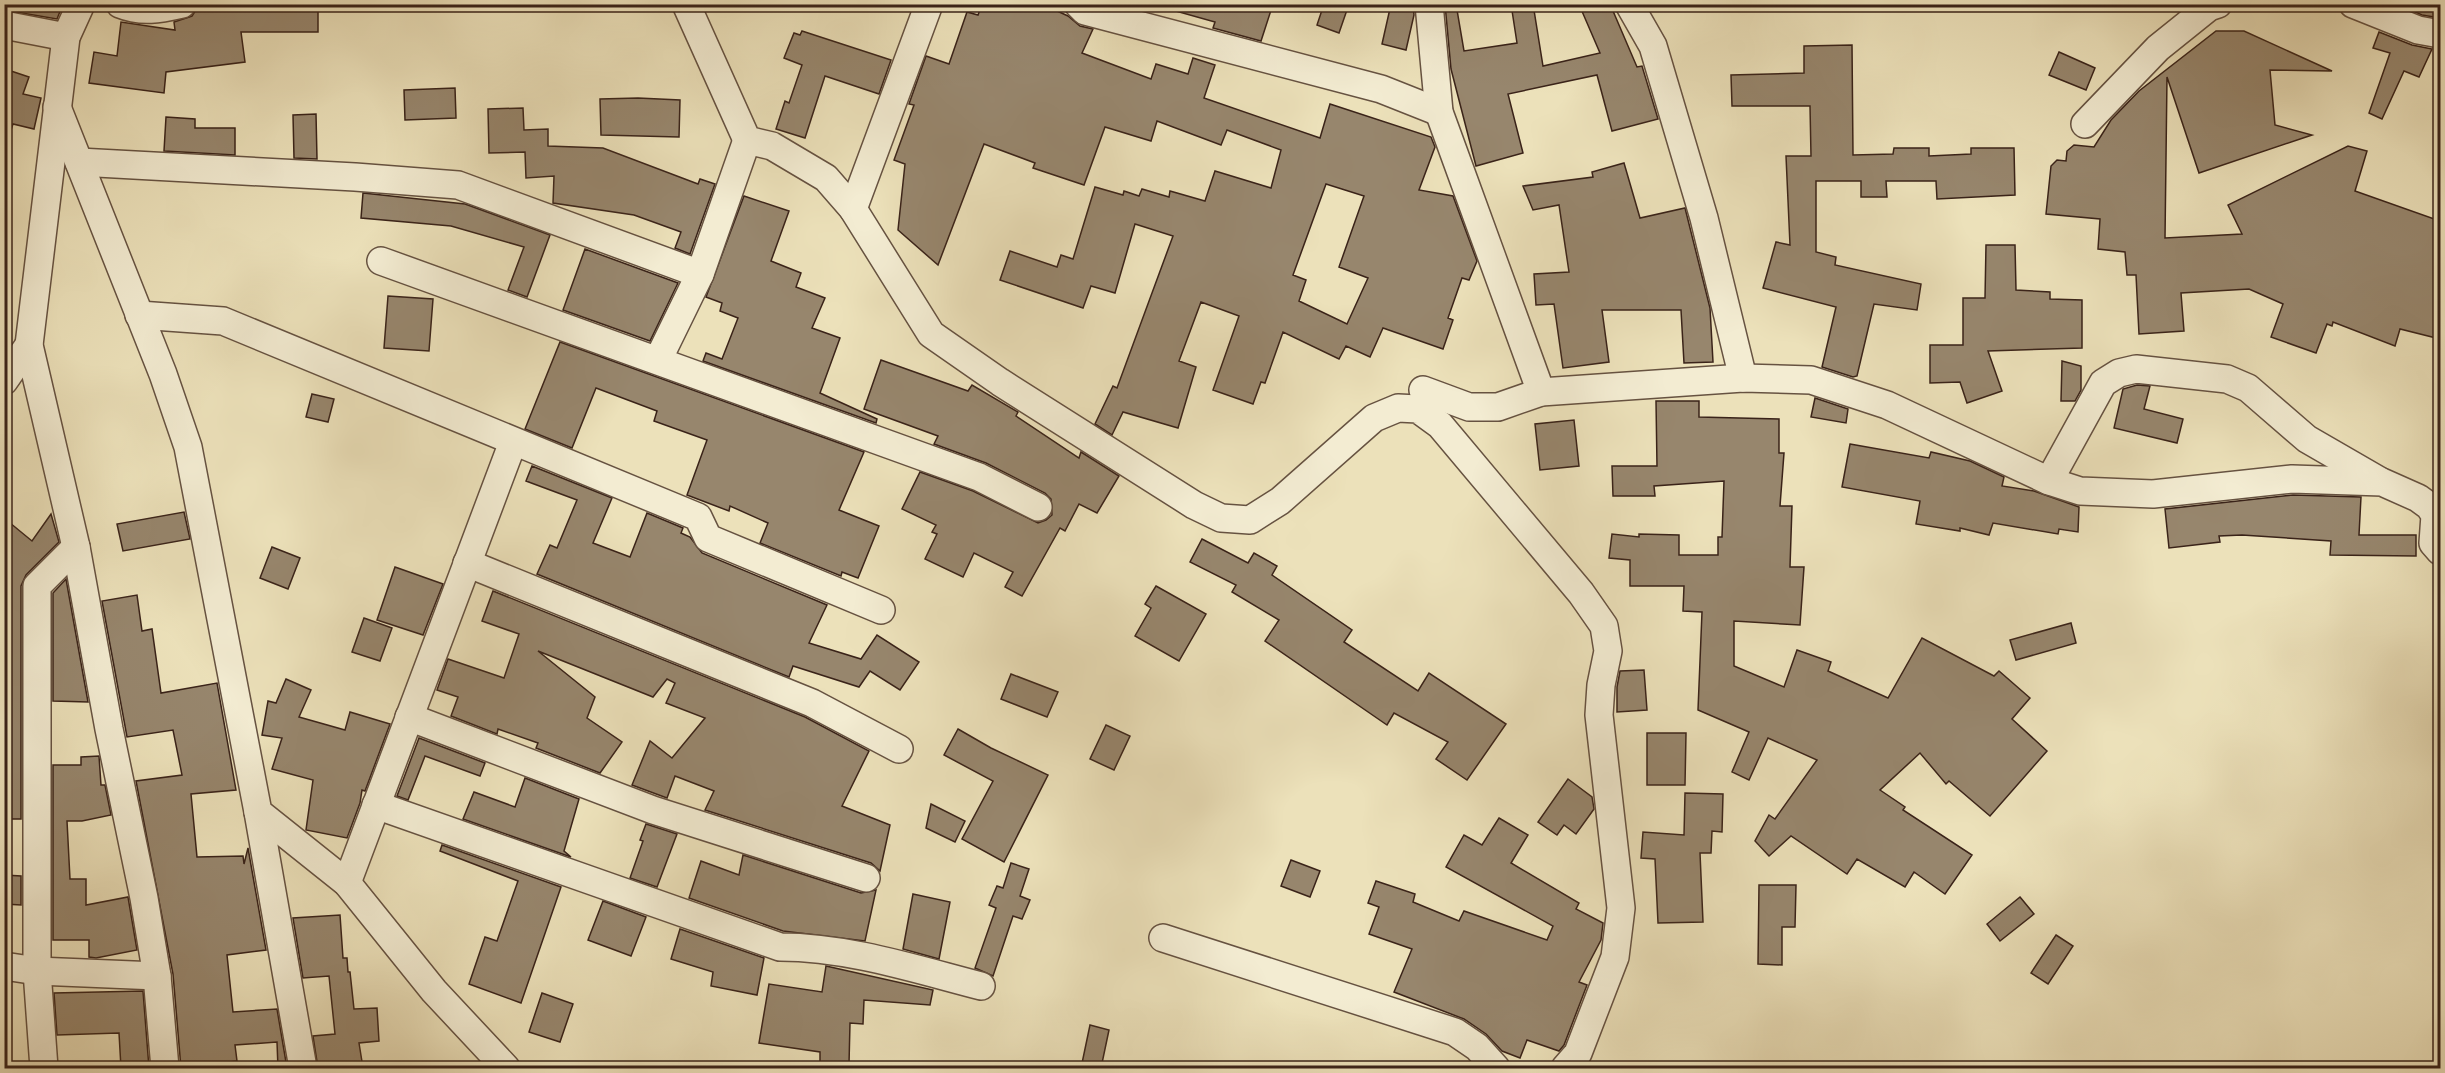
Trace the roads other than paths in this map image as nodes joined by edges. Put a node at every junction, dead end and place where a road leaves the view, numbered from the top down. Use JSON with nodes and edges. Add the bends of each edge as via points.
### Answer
{"nodes":[{"id":1,"x":81,"y":4,"type":"edge"},
{"id":2,"x":120,"y":4,"type":"edge"},
{"id":3,"x":182,"y":4,"type":"edge"},
{"id":4,"x":686,"y":4,"type":"edge"},
{"id":5,"x":929,"y":4,"type":"edge"},
{"id":6,"x":1078,"y":4,"type":"edge"},
{"id":7,"x":1429,"y":4,"type":"edge"},
{"id":8,"x":1629,"y":4,"type":"edge"},
{"id":9,"x":2218,"y":4,"type":"edge"},
{"id":10,"x":2353,"y":4,"type":"edge"},
{"id":11,"x":4,"y":25,"type":"edge"},
{"id":12,"x":2440,"y":34,"type":"edge"},
{"id":13,"x":66,"y":37,"type":"junction"},
{"id":14,"x":57,"y":106,"type":"junction"},
{"id":15,"x":1439,"y":112,"type":"junction"},
{"id":16,"x":2085,"y":124,"type":"dead end"},
{"id":17,"x":747,"y":140,"type":"junction"},
{"id":18,"x":79,"y":162,"type":"junction"},
{"id":19,"x":853,"y":209,"type":"junction"},
{"id":20,"x":381,"y":261,"type":"dead end"},
{"id":21,"x":700,"y":274,"type":"junction"},
{"id":22,"x":140,"y":315,"type":"junction"},
{"id":23,"x":28,"y":345,"type":"junction"},
{"id":24,"x":658,"y":360,"type":"junction"},
{"id":25,"x":1743,"y":378,"type":"junction"},
{"id":26,"x":4,"y":381,"type":"edge"},
{"id":27,"x":1423,"y":390,"type":"dead end"},
{"id":28,"x":1541,"y":392,"type":"junction"},
{"id":29,"x":513,"y":442,"type":"junction"},
{"id":30,"x":2049,"y":481,"type":"junction"},
{"id":31,"x":2382,"y":482,"type":"junction"},
{"id":32,"x":1038,"y":507,"type":"dead end"},
{"id":33,"x":76,"y":547,"type":"junction"},
{"id":34,"x":2440,"y":551,"type":"edge"},
{"id":35,"x":467,"y":563,"type":"junction"},
{"id":36,"x":881,"y":610,"type":"dead end"},
{"id":37,"x":409,"y":717,"type":"junction"},
{"id":38,"x":899,"y":749,"type":"dead end"},
{"id":39,"x":376,"y":805,"type":"junction"},
{"id":40,"x":258,"y":812,"type":"junction"},
{"id":41,"x":866,"y":878,"type":"dead end"},
{"id":42,"x":347,"y":883,"type":"junction"},
{"id":43,"x":1163,"y":938,"type":"dead end"},
{"id":44,"x":4,"y":966,"type":"edge"},
{"id":45,"x":37,"y":971,"type":"junction"},
{"id":46,"x":157,"y":976,"type":"junction"},
{"id":47,"x":981,"y":986,"type":"dead end"},
{"id":48,"x":44,"y":1068,"type":"edge"},
{"id":49,"x":165,"y":1068,"type":"edge"},
{"id":50,"x":303,"y":1068,"type":"edge"},
{"id":51,"x":506,"y":1068,"type":"edge"},
{"id":52,"x":1496,"y":1068,"type":"edge"},
{"id":53,"x":1565,"y":1068,"type":"edge"}],
"edges":[{"from":1,"to":13,"type":"street"},
{"from":2,"to":3,"type":"street","via":[[150,11]]},
{"from":4,"to":17,"type":"street"},
{"from":5,"to":19,"type":"street"},
{"from":6,"to":15,"type":"street","via":[[1084,11],[1381,89]]},
{"from":7,"to":15,"type":"street"},
{"from":8,"to":25,"type":"street","via":[[1653,46],[1704,218]]},
{"from":9,"to":16,"type":"street","via":[[2158,48]]},
{"from":10,"to":12,"type":"street","via":[[2418,30]]},
{"from":11,"to":13,"type":"street"},
{"from":13,"to":14,"type":"street"},
{"from":14,"to":18,"type":"street"},
{"from":14,"to":23,"type":"street"},
{"from":15,"to":28,"type":"street"},
{"from":17,"to":19,"type":"street","via":[[772,146],[826,177]]},
{"from":17,"to":21,"type":"street"},
{"from":18,"to":21,"type":"street","via":[[458,185]]},
{"from":18,"to":22,"type":"street"},
{"from":19,"to":53,"type":"street","via":[[931,334],[1194,505],[1221,518],[1250,520],[1280,501],[1374,418],[1398,408],[1418,409],[1440,425],[1581,593],[1604,626],[1608,651],[1599,715],[1621,908],[1615,957],[1578,1053]]},
{"from":20,"to":24,"type":"street"},
{"from":21,"to":24,"type":"street"},
{"from":22,"to":29,"type":"street","via":[[224,321]]},
{"from":22,"to":40,"type":"street","via":[[188,447]]},
{"from":23,"to":26,"type":"street"},
{"from":23,"to":33,"type":"street"},
{"from":24,"to":32,"type":"street","via":[[979,477]]},
{"from":25,"to":28,"type":"street"},
{"from":25,"to":30,"type":"street","via":[[1811,380],[1876,402]]},
{"from":27,"to":28,"type":"street","via":[[1469,407],[1498,407]]},
{"from":29,"to":35,"type":"street"},
{"from":29,"to":36,"type":"street","via":[[698,517],[708,538]]},
{"from":30,"to":31,"type":"street","via":[[2080,491],[2153,494],[2292,479]]},
{"from":30,"to":31,"type":"street","via":[[2103,383],[2118,373],[2136,369],[2227,379],[2248,388],[2307,439]]},
{"from":31,"to":34,"type":"street","via":[[2428,506],[2435,515],[2433,543]]},
{"from":33,"to":45,"type":"street","via":[[37,586]]},
{"from":33,"to":46,"type":"street"},
{"from":35,"to":37,"type":"street"},
{"from":35,"to":38,"type":"street","via":[[812,703]]},
{"from":37,"to":39,"type":"street"},
{"from":37,"to":41,"type":"street","via":[[653,810]]},
{"from":39,"to":42,"type":"street"},
{"from":39,"to":47,"type":"street","via":[[780,947],[816,947],[874,958]]},
{"from":40,"to":42,"type":"street"},
{"from":40,"to":50,"type":"street"},
{"from":42,"to":51,"type":"street","via":[[434,991]]},
{"from":43,"to":52,"type":"street","via":[[1455,1032],[1477,1047]]},
{"from":44,"to":45,"type":"street"},
{"from":45,"to":46,"type":"street"},
{"from":45,"to":48,"type":"street"},
{"from":46,"to":49,"type":"street"}]}
